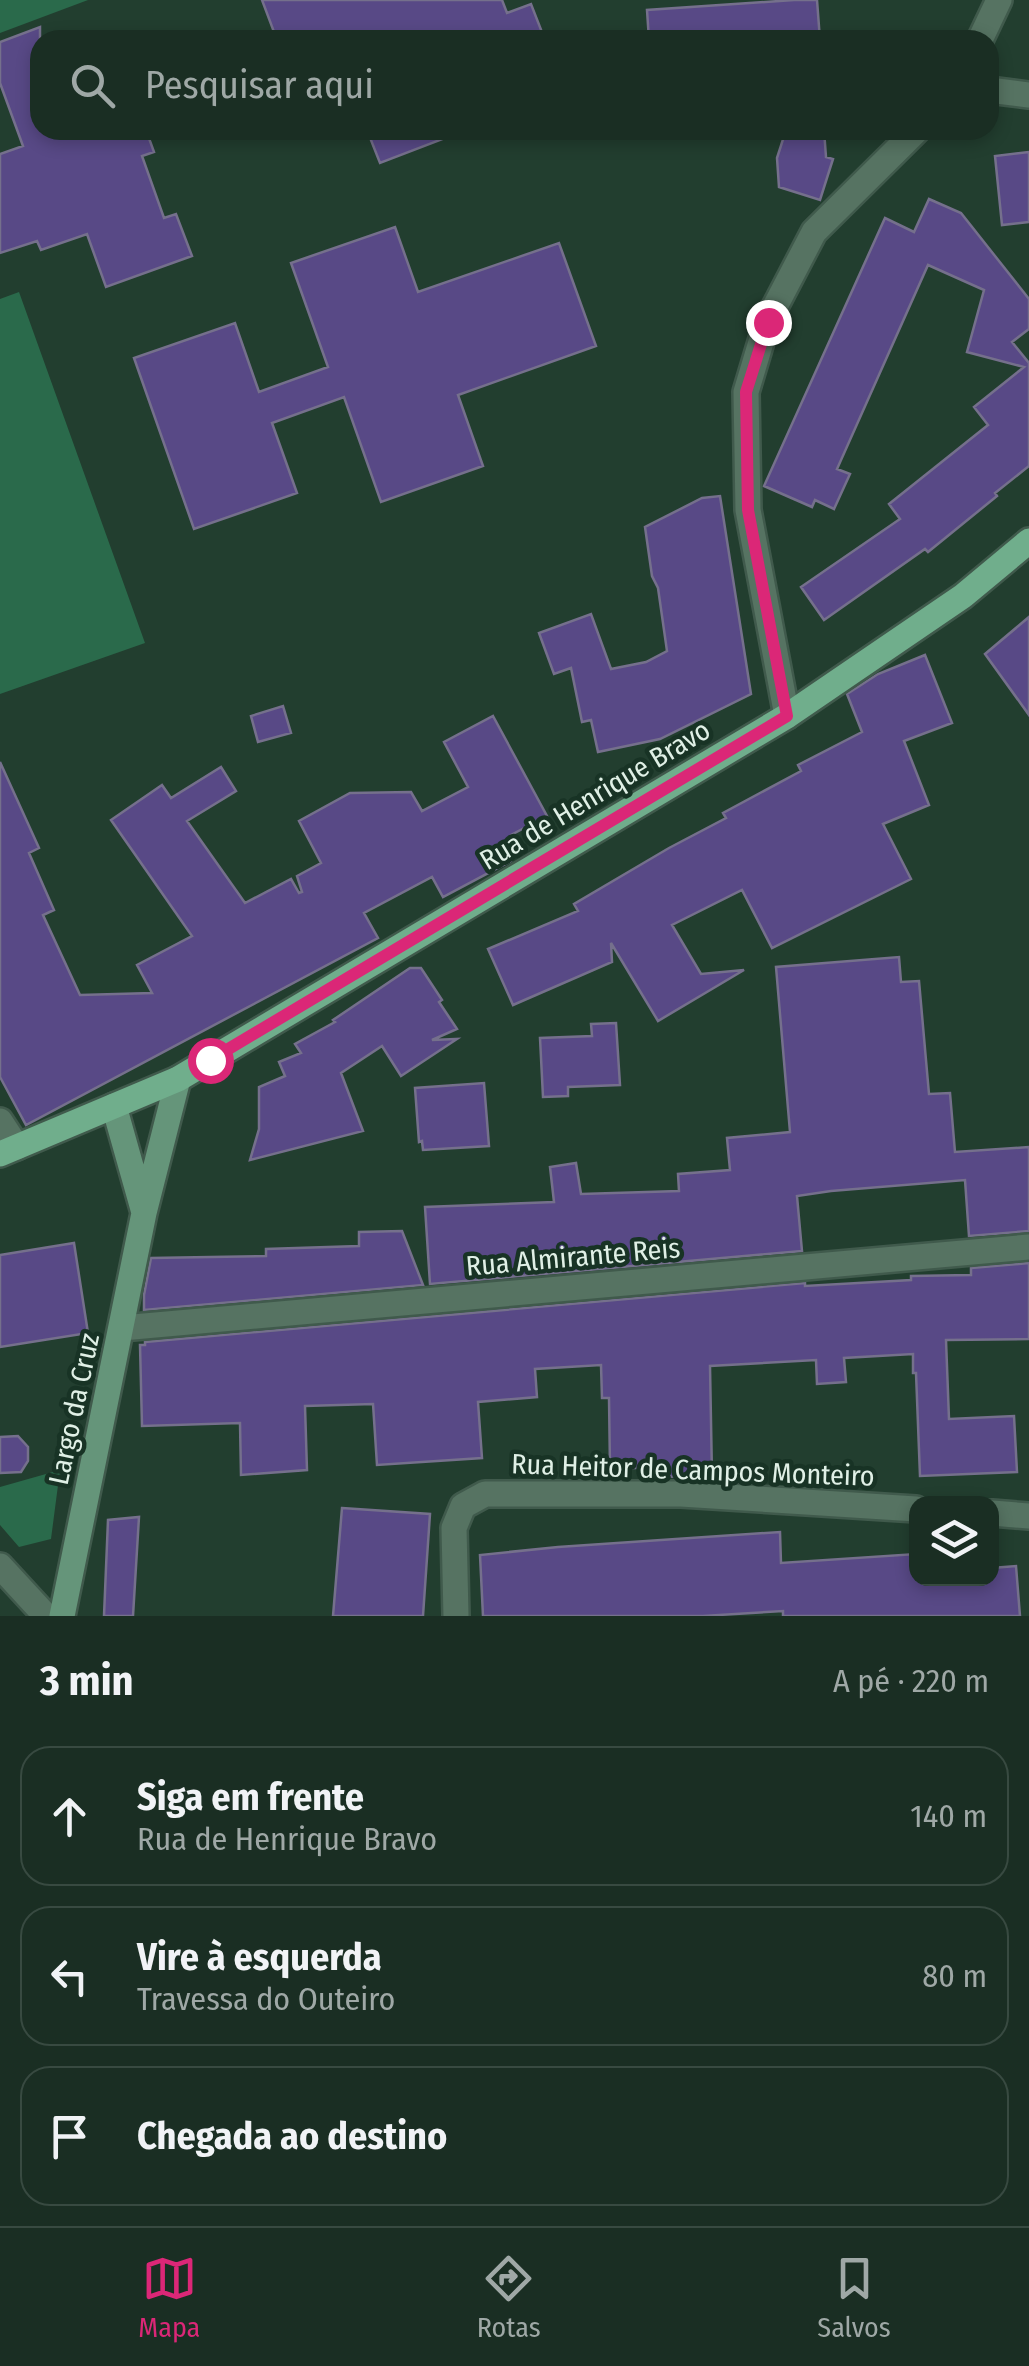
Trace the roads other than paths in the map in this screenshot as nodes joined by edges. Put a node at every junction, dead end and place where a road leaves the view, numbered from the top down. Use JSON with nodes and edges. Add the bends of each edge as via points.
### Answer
{"nodes":[{"id":1,"x":999,"y":0,"type":"edge"},
{"id":2,"x":985,"y":30,"type":"edge"},
{"id":3,"x":999,"y":91,"type":"edge"},
{"id":4,"x":1029,"y":95,"type":"edge"},
{"id":5,"x":907,"y":140,"type":"edge"},
{"id":6,"x":1029,"y":541,"type":"edge"},
{"id":7,"x":787,"y":716,"type":"junction"},
{"id":8,"x":178,"y":1079,"type":"junction"},
{"id":9,"x":114,"y":1106,"type":"junction"},
{"id":10,"x":0,"y":1122,"type":"edge"},
{"id":11,"x":9,"y":1151,"type":"edge"},
{"id":12,"x":144,"y":1213,"type":"junction"},
{"id":13,"x":1029,"y":1247,"type":"edge"},
{"id":14,"x":122,"y":1328,"type":"junction"},
{"id":15,"x":909,"y":1508,"type":"edge"},
{"id":16,"x":999,"y":1514,"type":"edge"},
{"id":17,"x":1029,"y":1516,"type":"edge"},
{"id":18,"x":0,"y":1566,"type":"edge"},
{"id":19,"x":46,"y":1616,"type":"edge"},
{"id":20,"x":62,"y":1616,"type":"edge"},
{"id":21,"x":456,"y":1616,"type":"edge"}],
"edges":[{"from":1,"to":2,"type":"street"},
{"from":3,"to":4,"type":"street"},
{"from":5,"to":7,"type":"street","via":[[814,232],[768,322],[746,392],[748,510]]},
{"from":6,"to":7,"type":"main road","name":"Rua de Henrique Bravo","via":[[963,596]]},
{"from":7,"to":8,"type":"main road","name":"Rua de Henrique Bravo"},
{"from":8,"to":9,"type":"main road","name":"Rua de Henrique Bravo"},
{"from":8,"to":12,"type":"street","name":"Largo da Cruz"},
{"from":9,"to":11,"type":"main road","name":"Rua de Henrique Bravo"},
{"from":9,"to":12,"type":"street","name":"Largo da Cruz"},
{"from":10,"to":11,"type":"street"},
{"from":12,"to":14,"type":"street","name":"Largo da Cruz"},
{"from":13,"to":14,"type":"street","name":"Rua Almirante Reis"},
{"from":14,"to":20,"type":"street","name":"Largo da Cruz"},
{"from":15,"to":21,"type":"street","name":"Rua Heitor de Campos Monteiro","via":[[681,1494],[485,1494],[463,1506],[454,1528]]},
{"from":16,"to":17,"type":"street"},
{"from":18,"to":19,"type":"street"}]}
